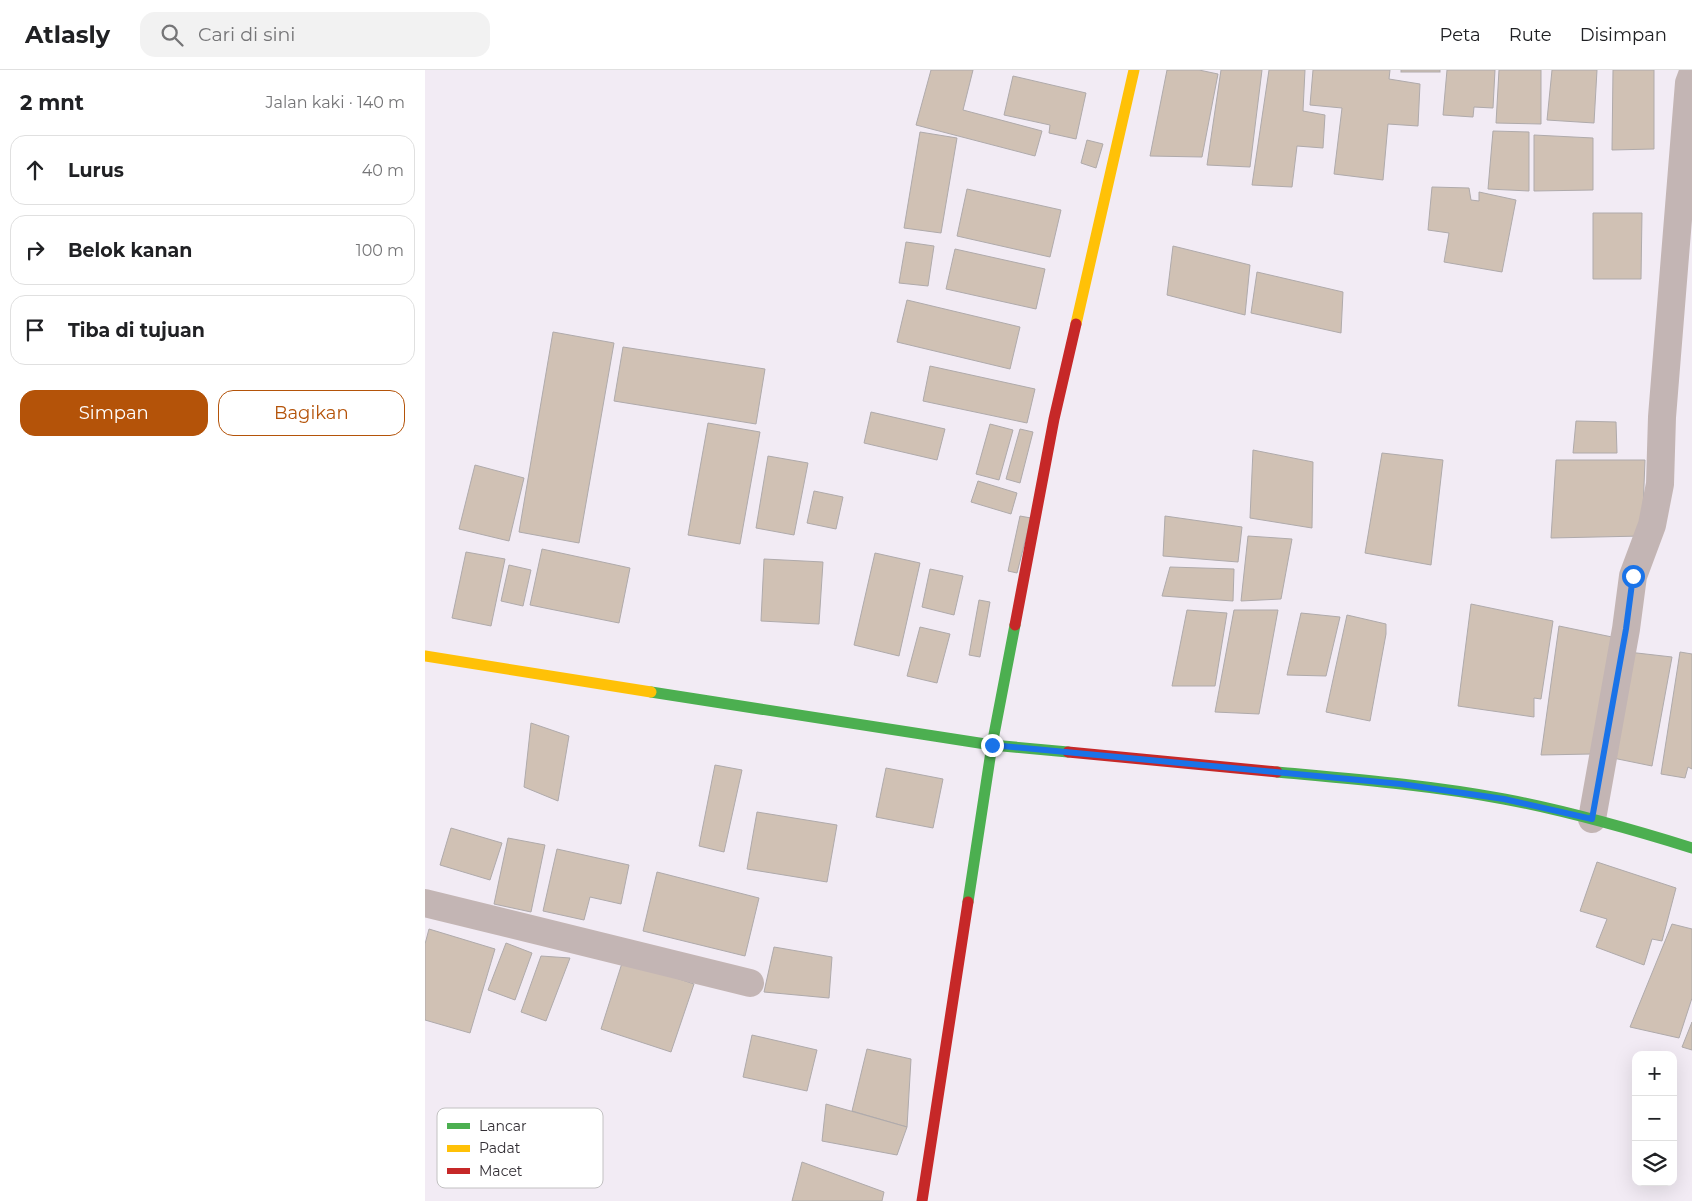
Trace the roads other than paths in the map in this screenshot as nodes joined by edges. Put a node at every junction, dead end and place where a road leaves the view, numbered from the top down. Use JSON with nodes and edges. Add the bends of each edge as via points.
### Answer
{"nodes":[{"id":1,"x":1134,"y":70,"type":"edge"},
{"id":2,"x":1692,"y":75,"type":"edge"},
{"id":3,"x":425,"y":656,"type":"edge"},
{"id":4,"x":992,"y":745,"type":"junction"},
{"id":5,"x":1592,"y":819,"type":"junction"},
{"id":6,"x":1692,"y":848,"type":"edge"},
{"id":7,"x":425,"y":903,"type":"edge"},
{"id":8,"x":751,"y":983,"type":"dead end"},
{"id":9,"x":922,"y":1201,"type":"edge"}],
"edges":[{"from":1,"to":4,"type":"main road","via":[[1054,419]]},
{"from":2,"to":5,"type":"street","via":[[1663,408],[1660,484],[1652,525],[1633,576]]},
{"from":3,"to":4,"type":"main road"},
{"from":4,"to":5,"type":"main road","via":[[1401,784],[1504,799]]},
{"from":4,"to":9,"type":"main road"},
{"from":5,"to":6,"type":"main road"},
{"from":7,"to":8,"type":"street"}]}
